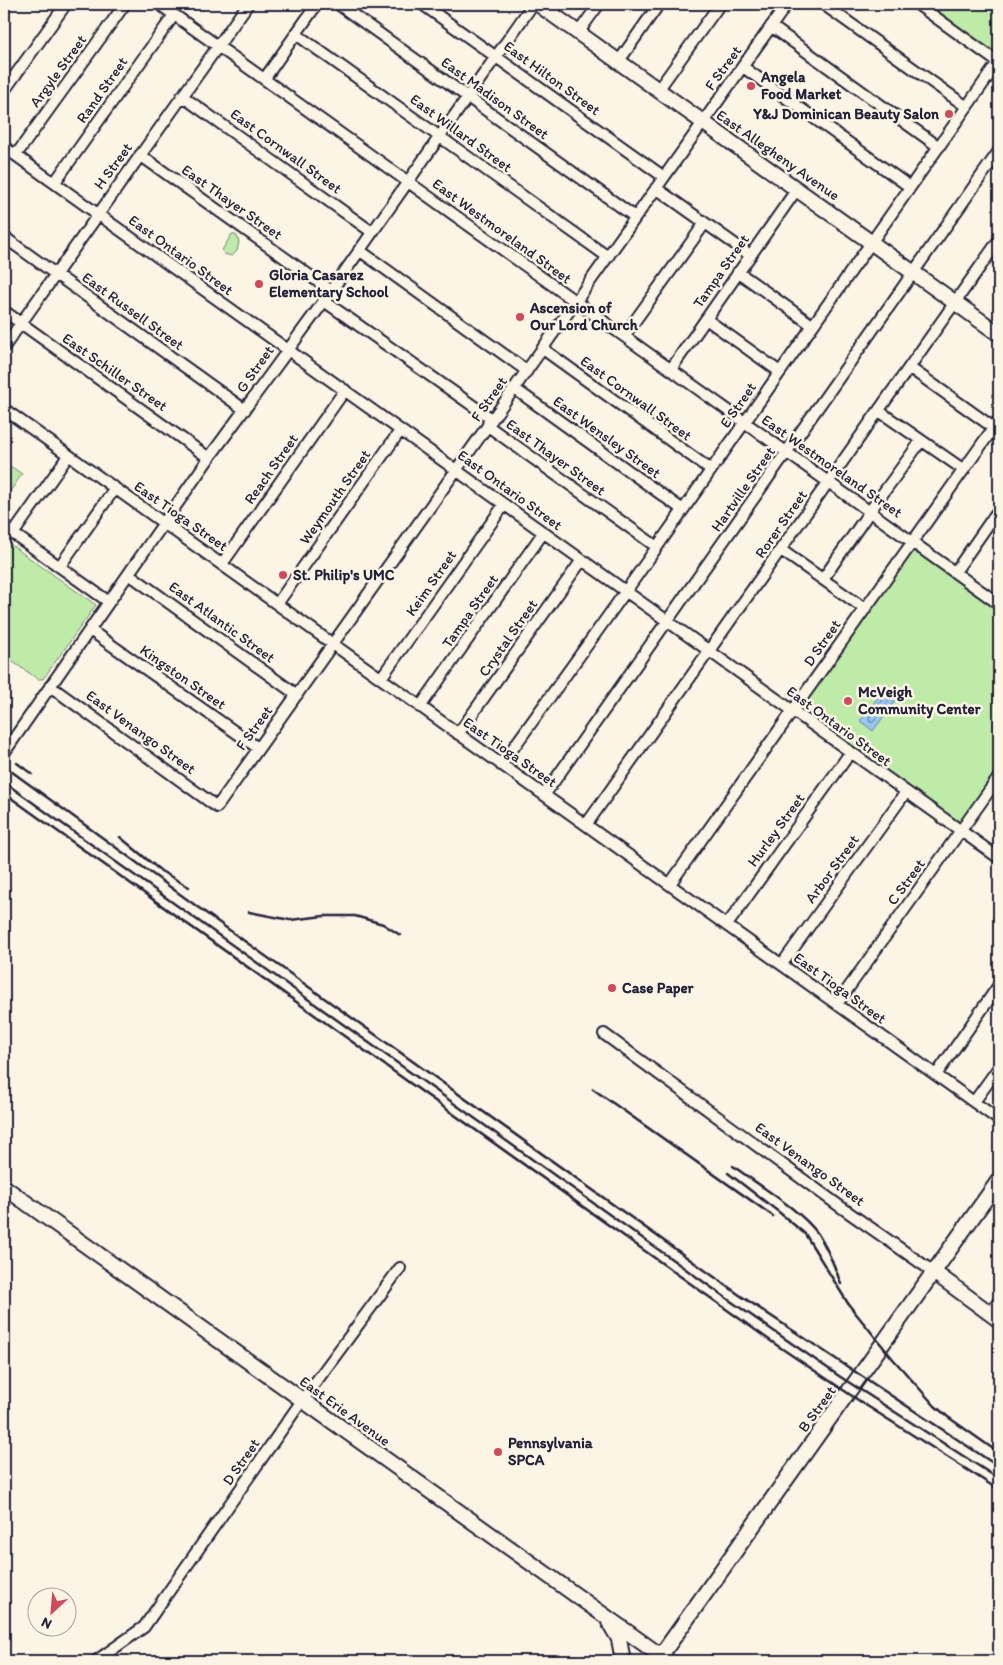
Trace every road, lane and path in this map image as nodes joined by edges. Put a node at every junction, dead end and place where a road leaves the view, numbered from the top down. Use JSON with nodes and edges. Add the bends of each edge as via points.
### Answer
{"nodes":[{"id":1,"x":66,"y":4,"type":"edge"},
{"id":2,"x":125,"y":4,"type":"edge"},
{"id":3,"x":159,"y":4,"type":"edge"},
{"id":4,"x":248,"y":4,"type":"edge"},
{"id":5,"x":317,"y":4,"type":"edge"},
{"id":6,"x":338,"y":4,"type":"edge"},
{"id":7,"x":422,"y":4,"type":"edge"},
{"id":8,"x":533,"y":4,"type":"edge"},
{"id":9,"x":538,"y":4,"type":"edge"},
{"id":10,"x":599,"y":4,"type":"edge"},
{"id":11,"x":659,"y":4,"type":"edge"},
{"id":12,"x":720,"y":4,"type":"edge"},
{"id":13,"x":787,"y":4,"type":"edge"},
{"id":14,"x":823,"y":4,"type":"edge"},
{"id":15,"x":917,"y":4,"type":"edge"},
{"id":16,"x":174,"y":15,"type":"junction"},
{"id":17,"x":771,"y":26,"type":"junction"},
{"id":18,"x":578,"y":33,"type":"junction"},
{"id":19,"x":296,"y":34,"type":"junction"},
{"id":20,"x":218,"y":46,"type":"junction"},
{"id":21,"x":496,"y":56,"type":"junction"},
{"id":22,"x":619,"y":62,"type":"junction"},
{"id":23,"x":999,"y":62,"type":"edge"},
{"id":24,"x":743,"y":66,"type":"junction"},
{"id":25,"x":265,"y":78,"type":"junction"},
{"id":26,"x":658,"y":90,"type":"junction"},
{"id":27,"x":4,"y":91,"type":"edge"},
{"id":28,"x":182,"y":96,"type":"junction"},
{"id":29,"x":468,"y":97,"type":"junction"},
{"id":30,"x":967,"y":107,"type":"junction"},
{"id":31,"x":703,"y":122,"type":"junction"},
{"id":32,"x":440,"y":136,"type":"junction"},
{"id":33,"x":4,"y":146,"type":"edge"},
{"id":34,"x":939,"y":147,"type":"junction"},
{"id":35,"x":999,"y":151,"type":"edge"},
{"id":36,"x":16,"y":155,"type":"junction"},
{"id":37,"x":140,"y":155,"type":"junction"},
{"id":38,"x":664,"y":177,"type":"junction"},
{"id":39,"x":407,"y":181,"type":"junction"},
{"id":40,"x":55,"y":182,"type":"junction"},
{"id":41,"x":910,"y":187,"type":"junction"},
{"id":42,"x":656,"y":188,"type":"junction"},
{"id":43,"x":797,"y":189,"type":"junction"},
{"id":44,"x":98,"y":213,"type":"junction"},
{"id":45,"x":635,"y":217,"type":"junction"},
{"id":46,"x":705,"y":223,"type":"junction"},
{"id":47,"x":372,"y":232,"type":"junction"},
{"id":48,"x":4,"y":236,"type":"edge"},
{"id":49,"x":999,"y":240,"type":"edge"},
{"id":50,"x":872,"y":242,"type":"junction"},
{"id":51,"x":359,"y":250,"type":"junction"},
{"id":52,"x":750,"y":255,"type":"junction"},
{"id":53,"x":608,"y":257,"type":"junction"},
{"id":54,"x":738,"y":272,"type":"junction"},
{"id":55,"x":913,"y":273,"type":"junction"},
{"id":56,"x":56,"y":274,"type":"junction"},
{"id":57,"x":330,"y":290,"type":"junction"},
{"id":58,"x":324,"y":300,"type":"junction"},
{"id":59,"x":576,"y":302,"type":"junction"},
{"id":60,"x":955,"y":303,"type":"junction"},
{"id":61,"x":4,"y":311,"type":"edge"},
{"id":62,"x":706,"y":319,"type":"junction"},
{"id":63,"x":21,"y":324,"type":"junction"},
{"id":64,"x":812,"y":325,"type":"junction"},
{"id":65,"x":999,"y":334,"type":"edge"},
{"id":66,"x":624,"y":336,"type":"junction"},
{"id":67,"x":4,"y":347,"type":"edge"},
{"id":68,"x":543,"y":349,"type":"junction"},
{"id":69,"x":287,"y":350,"type":"junction"},
{"id":70,"x":910,"y":368,"type":"junction"},
{"id":71,"x":670,"y":370,"type":"junction"},
{"id":72,"x":527,"y":371,"type":"junction"},
{"id":73,"x":780,"y":372,"type":"junction"},
{"id":74,"x":515,"y":389,"type":"junction"},
{"id":75,"x":345,"y":390,"type":"junction"},
{"id":76,"x":4,"y":409,"type":"edge"},
{"id":77,"x":245,"y":410,"type":"junction"},
{"id":78,"x":879,"y":411,"type":"junction"},
{"id":79,"x":744,"y":423,"type":"junction"},
{"id":80,"x":997,"y":424,"type":"edge"},
{"id":81,"x":488,"y":426,"type":"junction"},
{"id":82,"x":400,"y":431,"type":"junction"},
{"id":83,"x":921,"y":441,"type":"junction"},
{"id":84,"x":786,"y":453,"type":"junction"},
{"id":85,"x":68,"y":456,"type":"junction"},
{"id":86,"x":209,"y":458,"type":"junction"},
{"id":87,"x":456,"y":470,"type":"junction"},
{"id":88,"x":711,"y":470,"type":"junction"},
{"id":89,"x":964,"y":470,"type":"junction"},
{"id":90,"x":828,"y":482,"type":"junction"},
{"id":91,"x":115,"y":488,"type":"junction"},
{"id":92,"x":504,"y":505,"type":"junction"},
{"id":93,"x":999,"y":508,"type":"edge"},
{"id":94,"x":682,"y":510,"type":"junction"},
{"id":95,"x":870,"y":511,"type":"junction"},
{"id":96,"x":165,"y":523,"type":"junction"},
{"id":97,"x":4,"y":528,"type":"edge"},
{"id":98,"x":543,"y":533,"type":"junction"},
{"id":99,"x":13,"y":534,"type":"junction"},
{"id":100,"x":913,"y":542,"type":"junction"},
{"id":101,"x":656,"y":547,"type":"junction"},
{"id":102,"x":781,"y":550,"type":"junction"},
{"id":103,"x":582,"y":560,"type":"junction"},
{"id":104,"x":222,"y":564,"type":"junction"},
{"id":105,"x":60,"y":566,"type":"junction"},
{"id":106,"x":954,"y":572,"type":"junction"},
{"id":107,"x":129,"y":574,"type":"junction"},
{"id":108,"x":824,"y":579,"type":"junction"},
{"id":109,"x":626,"y":591,"type":"junction"},
{"id":110,"x":998,"y":601,"type":"edge"},
{"id":111,"x":109,"y":602,"type":"junction"},
{"id":112,"x":278,"y":604,"type":"junction"},
{"id":113,"x":865,"y":609,"type":"junction"},
{"id":114,"x":667,"y":621,"type":"junction"},
{"id":115,"x":90,"y":630,"type":"junction"},
{"id":116,"x":333,"y":645,"type":"junction"},
{"id":117,"x":709,"y":651,"type":"junction"},
{"id":118,"x":381,"y":678,"type":"junction"},
{"id":119,"x":50,"y":686,"type":"junction"},
{"id":120,"x":297,"y":695,"type":"junction"},
{"id":121,"x":420,"y":707,"type":"junction"},
{"id":122,"x":792,"y":711,"type":"junction"},
{"id":123,"x":458,"y":734,"type":"junction"},
{"id":124,"x":258,"y":748,"type":"junction"},
{"id":125,"x":6,"y":749,"type":"edge"},
{"id":126,"x":850,"y":753,"type":"junction"},
{"id":127,"x":502,"y":764,"type":"junction"},
{"id":128,"x":999,"y":777,"type":"edge"},
{"id":129,"x":906,"y":792,"type":"junction"},
{"id":130,"x":545,"y":794,"type":"junction"},
{"id":131,"x":214,"y":804,"type":"joint"},
{"id":132,"x":586,"y":825,"type":"junction"},
{"id":133,"x":961,"y":831,"type":"junction"},
{"id":134,"x":999,"y":858,"type":"edge"},
{"id":135,"x":670,"y":884,"type":"junction"},
{"id":136,"x":727,"y":924,"type":"junction"},
{"id":137,"x":782,"y":964,"type":"junction"},
{"id":138,"x":999,"y":985,"type":"edge"},
{"id":139,"x":837,"y":1004,"type":"junction"},
{"id":140,"x":604,"y":1034,"type":"dead end"},
{"id":141,"x":999,"y":1067,"type":"edge"},
{"id":142,"x":936,"y":1075,"type":"junction"},
{"id":143,"x":974,"y":1102,"type":"junction"},
{"id":144,"x":999,"y":1120,"type":"edge"},
{"id":145,"x":999,"y":1180,"type":"edge"},
{"id":146,"x":4,"y":1187,"type":"edge"},
{"id":147,"x":400,"y":1268,"type":"dead end"},
{"id":148,"x":934,"y":1273,"type":"junction"},
{"id":149,"x":999,"y":1301,"type":"edge"},
{"id":150,"x":995,"y":1316,"type":"edge"},
{"id":151,"x":303,"y":1400,"type":"junction"},
{"id":152,"x":600,"y":1612,"type":"junction"},
{"id":153,"x":662,"y":1660,"type":"edge"},
{"id":154,"x":96,"y":1661,"type":"edge"},
{"id":155,"x":623,"y":1661,"type":"edge"}],
"edges":[{"from":1,"to":27,"type":"street"},
{"from":2,"to":36,"type":"street","name":"Argyle Street"},
{"from":3,"to":16,"type":"street","name":"East Westmoreland Street"},
{"from":4,"to":20,"type":"street","name":"H Street"},
{"from":5,"to":19,"type":"street"},
{"from":6,"to":29,"type":"street","name":"East Madison Street"},
{"from":7,"to":21,"type":"street","name":"East Hilton Street"},
{"from":8,"to":21,"type":"street","name":"G Street"},
{"from":9,"to":18,"type":"main road","name":"East Allegheny Avenue"},
{"from":10,"to":18,"type":"street"},
{"from":11,"to":22,"type":"street"},
{"from":12,"to":26,"type":"street"},
{"from":13,"to":17,"type":"street","name":"F Street"},
{"from":14,"to":30,"type":"street"},
{"from":15,"to":23,"type":"street"},
{"from":16,"to":20,"type":"street","name":"East Westmoreland Street"},
{"from":16,"to":40,"type":"street","name":"Rand Street"},
{"from":17,"to":24,"type":"street","name":"F Street"},
{"from":17,"to":34,"type":"street"},
{"from":18,"to":22,"type":"main road","name":"East Allegheny Avenue"},
{"from":19,"to":25,"type":"street"},
{"from":19,"to":32,"type":"street","name":"East Willard Street"},
{"from":20,"to":25,"type":"street","name":"East Westmoreland Street"},
{"from":20,"to":28,"type":"street","name":"H Street"},
{"from":21,"to":29,"type":"street","name":"G Street"},
{"from":21,"to":38,"type":"street","name":"East Hilton Street"},
{"from":22,"to":26,"type":"main road","name":"East Allegheny Avenue"},
{"from":23,"to":30,"type":"street","name":"E Street"},
{"from":24,"to":31,"type":"street","name":"F Street"},
{"from":24,"to":41,"type":"street"},
{"from":25,"to":39,"type":"street","name":"East Westmoreland Street"},
{"from":26,"to":31,"type":"main road","name":"East Allegheny Avenue"},
{"from":28,"to":37,"type":"street","name":"H Street"},
{"from":28,"to":47,"type":"street","name":"East Cornwall Street"},
{"from":29,"to":32,"type":"street","name":"G Street"},
{"from":29,"to":45,"type":"street","name":"East Madison Street"},
{"from":30,"to":34,"type":"street","name":"E Street"},
{"from":31,"to":38,"type":"street","name":"F Street"},
{"from":31,"to":43,"type":"main road","name":"East Allegheny Avenue"},
{"from":32,"to":39,"type":"street","name":"G Street"},
{"from":32,"to":53,"type":"street","name":"East Willard Street"},
{"from":33,"to":36,"type":"street","name":"East Ontario Street"},
{"from":34,"to":41,"type":"street","name":"E Street"},
{"from":35,"to":55,"type":"street","name":"Hartville Street"},
{"from":36,"to":40,"type":"street","name":"East Ontario Street"},
{"from":37,"to":44,"type":"street","name":"H Street"},
{"from":37,"to":57,"type":"street","name":"East Thayer Street"},
{"from":38,"to":42,"type":"street","name":"F Street"},
{"from":39,"to":47,"type":"street","name":"G Street"},
{"from":39,"to":59,"type":"street","name":"East Westmoreland Street"},
{"from":40,"to":44,"type":"street","name":"East Ontario Street"},
{"from":41,"to":50,"type":"street","name":"E Street"},
{"from":42,"to":45,"type":"street","name":"F Street"},
{"from":42,"to":46,"type":"street"},
{"from":43,"to":50,"type":"main road","name":"East Allegheny Avenue"},
{"from":43,"to":52,"type":"street","name":"Tampa Street"},
{"from":44,"to":56,"type":"street","name":"H Street"},
{"from":44,"to":69,"type":"street","name":"East Ontario Street"},
{"from":45,"to":53,"type":"street","name":"F Street"},
{"from":46,"to":52,"type":"street"},
{"from":46,"to":66,"type":"street"},
{"from":47,"to":51,"type":"street","name":"G Street"},
{"from":48,"to":56,"type":"street","name":"East Russell Street"},
{"from":49,"to":60,"type":"street","name":"Rorer Street"},
{"from":50,"to":55,"type":"main road","name":"East Allegheny Avenue"},
{"from":50,"to":64,"type":"street","name":"E Street"},
{"from":51,"to":57,"type":"street","name":"G Street"},
{"from":51,"to":72,"type":"street"},
{"from":52,"to":54,"type":"street","name":"Tampa Street"},
{"from":53,"to":59,"type":"street","name":"F Street"},
{"from":54,"to":62,"type":"street","name":"Tampa Street"},
{"from":54,"to":64,"type":"street"},
{"from":55,"to":60,"type":"main road","name":"East Allegheny Avenue"},
{"from":55,"to":84,"type":"street","name":"Hartville Street"},
{"from":56,"to":63,"type":"street","name":"H Street"},
{"from":56,"to":77,"type":"street","name":"East Russell Street"},
{"from":57,"to":58,"type":"street","name":"G Street"},
{"from":58,"to":69,"type":"street","name":"G Street"},
{"from":58,"to":81,"type":"street","name":"East Thayer Street","via":[[489,417]]},
{"from":59,"to":66,"type":"street","name":"East Westmoreland Street"},
{"from":59,"to":68,"type":"street","name":"F Street"},
{"from":60,"to":65,"type":"main road","name":"East Allegheny Avenue"},
{"from":60,"to":70,"type":"street","name":"Rorer Street"},
{"from":61,"to":63,"type":"street","name":"East Schiller Street"},
{"from":62,"to":71,"type":"street","name":"Tampa Street"},
{"from":62,"to":73,"type":"street"},
{"from":63,"to":67,"type":"street","name":"H Street"},
{"from":63,"to":86,"type":"street","name":"East Schiller Street"},
{"from":64,"to":73,"type":"street","name":"E Street"},
{"from":66,"to":71,"type":"street","name":"East Westmoreland Street"},
{"from":68,"to":72,"type":"street","name":"F Street"},
{"from":68,"to":88,"type":"street","name":"East Cornwall Street"},
{"from":69,"to":75,"type":"street","name":"East Ontario Street"},
{"from":69,"to":77,"type":"street","name":"G Street"},
{"from":70,"to":78,"type":"street","name":"Rorer Street"},
{"from":70,"to":80,"type":"street"},
{"from":71,"to":79,"type":"street","name":"East Westmoreland Street"},
{"from":72,"to":74,"type":"street","name":"F Street"},
{"from":73,"to":79,"type":"street","name":"E Street"},
{"from":74,"to":81,"type":"street","name":"F Street"},
{"from":74,"to":94,"type":"street","name":"East Wensley Street"},
{"from":75,"to":82,"type":"street","name":"East Ontario Street"},
{"from":75,"to":104,"type":"street","name":"Reach Street"},
{"from":76,"to":85,"type":"street","name":"East Tioga Street"},
{"from":77,"to":86,"type":"street","name":"G Street"},
{"from":78,"to":83,"type":"street"},
{"from":78,"to":90,"type":"street","name":"Rorer Street"},
{"from":79,"to":84,"type":"street","name":"East Westmoreland Street"},
{"from":79,"to":88,"type":"street","name":"E Street"},
{"from":80,"to":89,"type":"street","name":"D Street"},
{"from":81,"to":87,"type":"street","name":"F Street"},
{"from":81,"to":101,"type":"street","name":"East Thayer Street"},
{"from":82,"to":87,"type":"street","name":"East Ontario Street"},
{"from":82,"to":112,"type":"street","name":"Weymouth Street"},
{"from":83,"to":89,"type":"street"},
{"from":83,"to":95,"type":"street"},
{"from":84,"to":90,"type":"street","name":"East Westmoreland Street"},
{"from":84,"to":114,"type":"street","name":"Hartville Street"},
{"from":85,"to":91,"type":"street","name":"East Tioga Street"},
{"from":85,"to":99,"type":"street"},
{"from":86,"to":96,"type":"street","name":"G Street"},
{"from":87,"to":92,"type":"street","name":"East Ontario Street"},
{"from":87,"to":116,"type":"street","name":"F Street"},
{"from":88,"to":94,"type":"street","name":"E Street"},
{"from":89,"to":100,"type":"street","name":"D Street"},
{"from":90,"to":95,"type":"street","name":"East Westmoreland Street"},
{"from":90,"to":102,"type":"street","name":"Rorer Street"},
{"from":91,"to":96,"type":"street","name":"East Tioga Street"},
{"from":91,"to":105,"type":"street"},
{"from":92,"to":98,"type":"street","name":"East Ontario Street"},
{"from":92,"to":118,"type":"street","name":"Keim Street"},
{"from":93,"to":106,"type":"street"},
{"from":94,"to":101,"type":"street","name":"E Street"},
{"from":95,"to":100,"type":"street","name":"East Westmoreland Street"},
{"from":95,"to":108,"type":"street"},
{"from":96,"to":104,"type":"street","name":"East Tioga Street"},
{"from":96,"to":107,"type":"street","name":"G Street"},
{"from":97,"to":99,"type":"street"},
{"from":98,"to":103,"type":"street","name":"East Ontario Street"},
{"from":98,"to":121,"type":"street","name":"Tampa Street"},
{"from":99,"to":105,"type":"street"},
{"from":100,"to":106,"type":"street","name":"East Westmoreland Street"},
{"from":100,"to":113,"type":"street","name":"D Street"},
{"from":101,"to":109,"type":"street","name":"E Street"},
{"from":102,"to":108,"type":"street"},
{"from":102,"to":117,"type":"street","name":"Rorer Street"},
{"from":103,"to":109,"type":"street","name":"East Ontario Street"},
{"from":103,"to":123,"type":"street","name":"Crystal Street"},
{"from":104,"to":112,"type":"street","name":"East Tioga Street"},
{"from":105,"to":111,"type":"street"},
{"from":106,"to":110,"type":"street","name":"East Westmoreland Street"},
{"from":107,"to":111,"type":"street","name":"G Street"},
{"from":107,"to":120,"type":"street","name":"East Atlantic Street"},
{"from":108,"to":113,"type":"street"},
{"from":109,"to":114,"type":"street","name":"East Ontario Street"},
{"from":109,"to":127,"type":"street","name":"E Street"},
{"from":111,"to":115,"type":"street","name":"G Street"},
{"from":112,"to":116,"type":"street","name":"East Tioga Street"},
{"from":113,"to":122,"type":"street","name":"D Street"},
{"from":114,"to":117,"type":"street","name":"East Ontario Street"},
{"from":114,"to":130,"type":"street","name":"Hartville Street"},
{"from":115,"to":119,"type":"street","name":"G Street"},
{"from":115,"to":124,"type":"street","name":"Kingston Street"},
{"from":116,"to":118,"type":"street","name":"East Tioga Street"},
{"from":116,"to":120,"type":"street","name":"F Street"},
{"from":117,"to":122,"type":"street","name":"East Ontario Street"},
{"from":117,"to":132,"type":"street","name":"Rorer Street"},
{"from":118,"to":121,"type":"street","name":"East Tioga Street"},
{"from":119,"to":125,"type":"street","name":"G Street"},
{"from":119,"to":131,"type":"street","name":"East Venango Street"},
{"from":120,"to":124,"type":"street","name":"F Street"},
{"from":121,"to":123,"type":"street","name":"East Tioga Street"},
{"from":122,"to":126,"type":"street","name":"East Ontario Street"},
{"from":122,"to":135,"type":"street","name":"D Street"},
{"from":123,"to":127,"type":"street","name":"East Tioga Street"},
{"from":124,"to":131,"type":"street","name":"F Street","via":[[217,807]]},
{"from":126,"to":129,"type":"street","name":"East Ontario Street"},
{"from":126,"to":136,"type":"street","name":"Hurley Street"},
{"from":127,"to":130,"type":"street","name":"East Tioga Street"},
{"from":128,"to":133,"type":"street","name":"C Street"},
{"from":129,"to":133,"type":"street","name":"East Ontario Street"},
{"from":129,"to":137,"type":"street","name":"Arbor Street"},
{"from":130,"to":132,"type":"street","name":"East Tioga Street"},
{"from":132,"to":135,"type":"street","name":"East Tioga Street"},
{"from":133,"to":134,"type":"street","name":"East Ontario Street"},
{"from":133,"to":139,"type":"street","name":"C Street"},
{"from":135,"to":136,"type":"street","name":"East Tioga Street"},
{"from":136,"to":137,"type":"street","name":"East Tioga Street"},
{"from":137,"to":139,"type":"street","name":"East Tioga Street"},
{"from":138,"to":142,"type":"street"},
{"from":139,"to":142,"type":"street","name":"East Tioga Street"},
{"from":140,"to":148,"type":"street","name":"East Venango Street"},
{"from":141,"to":143,"type":"street"},
{"from":142,"to":143,"type":"street","name":"East Tioga Street"},
{"from":143,"to":144,"type":"street","name":"East Tioga Street"},
{"from":145,"to":148,"type":"main road","name":"B Street"},
{"from":146,"to":151,"type":"main road","name":"East Erie Avenue"},
{"from":147,"to":151,"type":"street","name":"D Street"},
{"from":148,"to":150,"type":"main road","name":"East Venango Street"},
{"from":148,"to":153,"type":"main road","name":"B Street"},
{"from":149,"to":150,"type":"street"},
{"from":151,"to":152,"type":"main road","name":"East Erie Avenue"},
{"from":151,"to":154,"type":"street","name":"D Street","via":[[144,1627]]},
{"from":152,"to":153,"type":"main road","name":"East Erie Avenue"},
{"from":152,"to":155,"type":"main road","via":[[619,1639]]}]}
